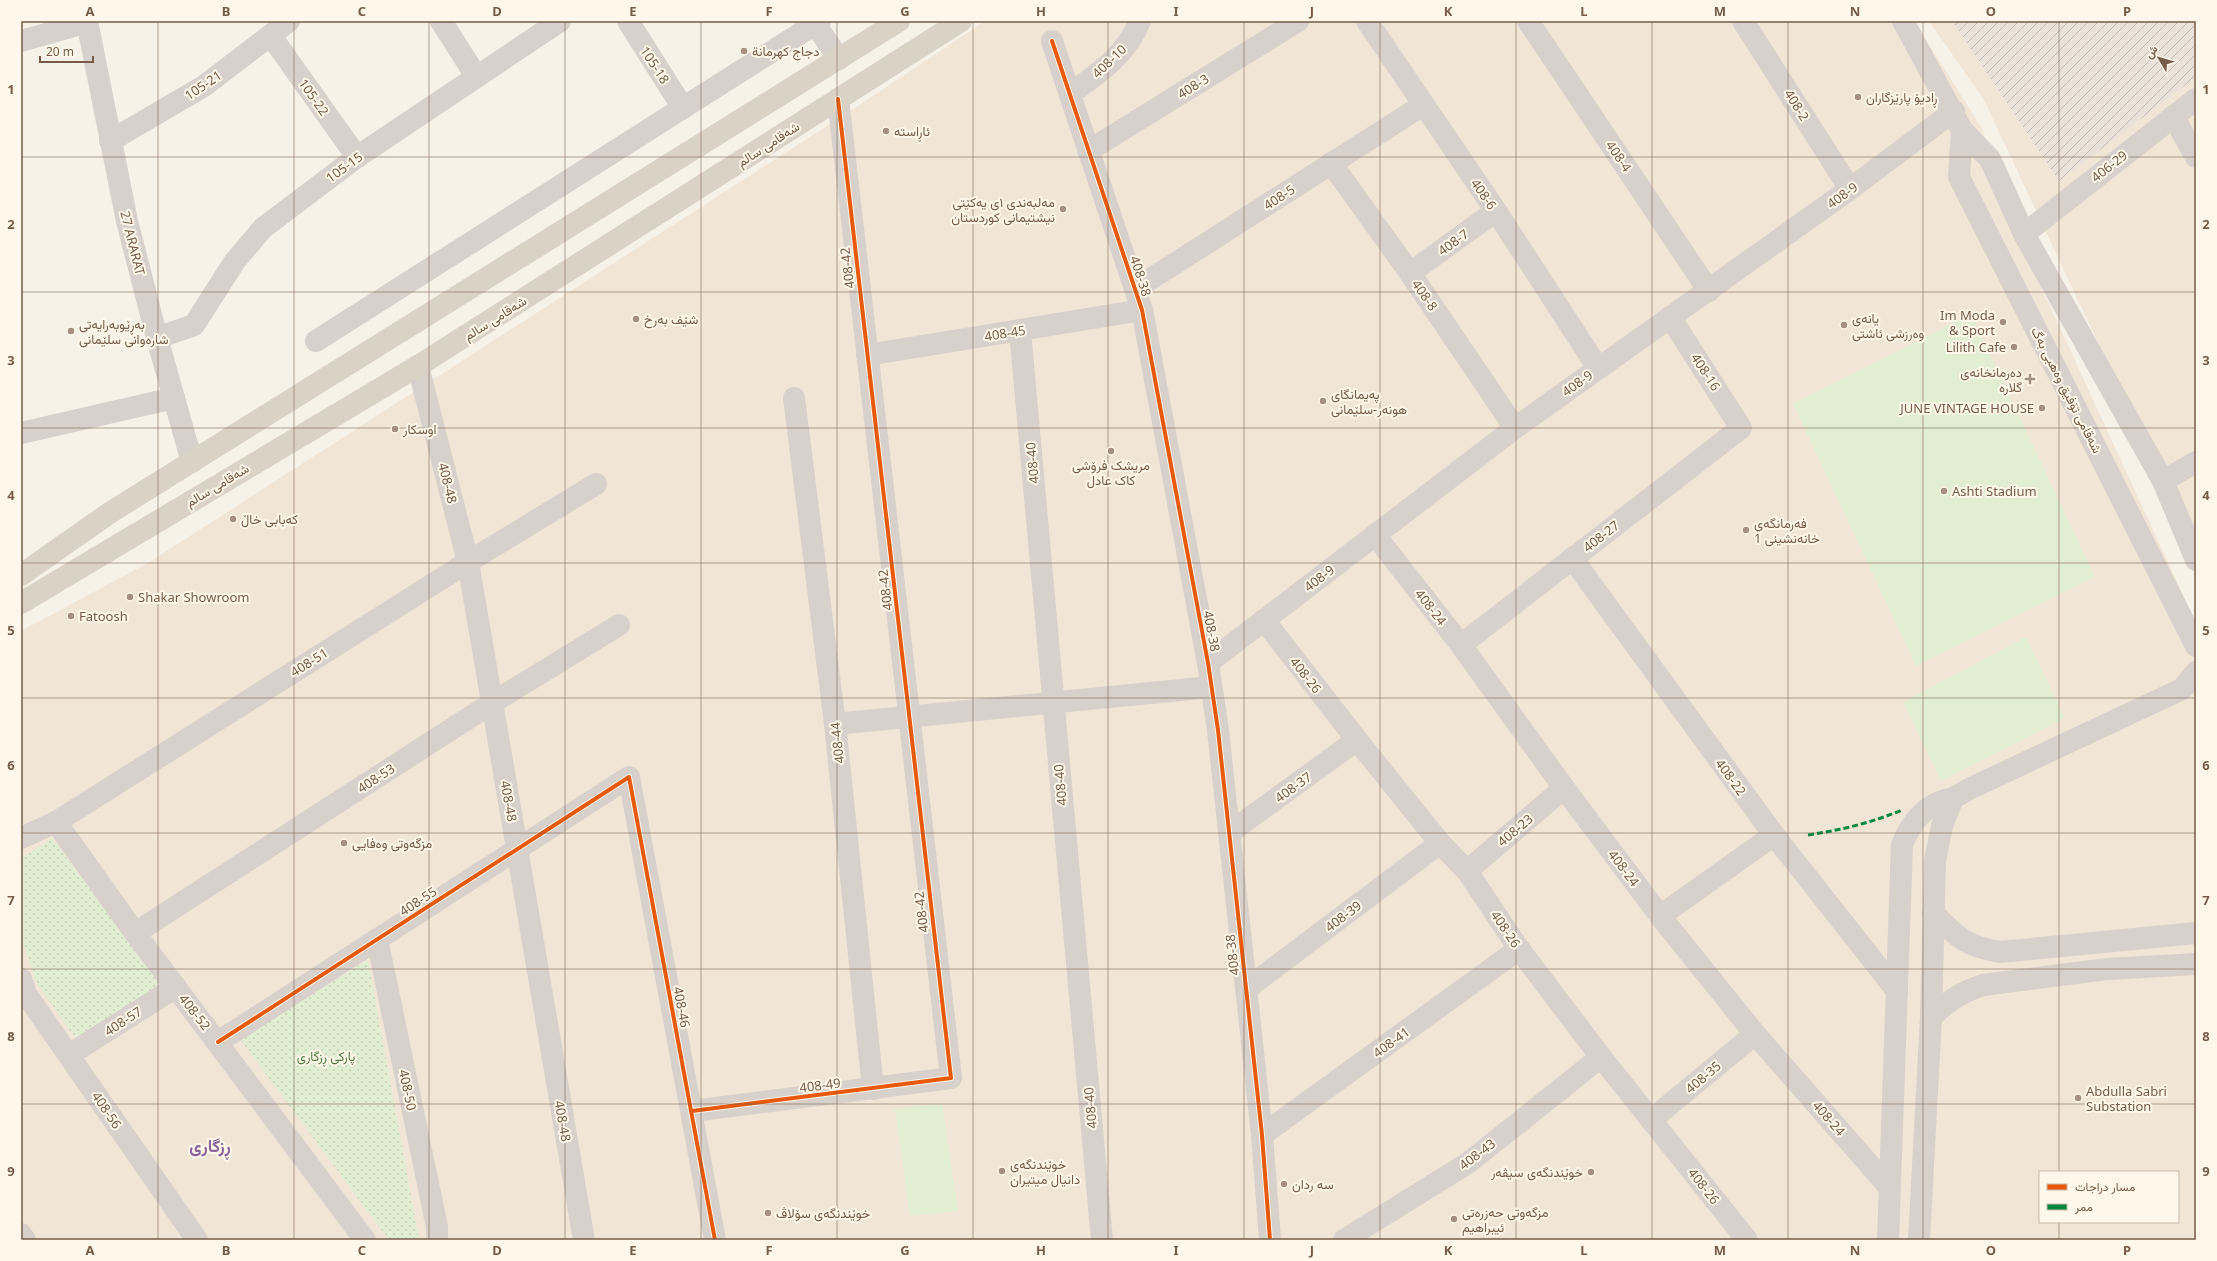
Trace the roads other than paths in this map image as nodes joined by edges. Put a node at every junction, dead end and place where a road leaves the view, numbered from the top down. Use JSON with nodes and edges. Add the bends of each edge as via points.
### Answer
{"nodes":[{"id":1,"x":88,"y":21,"type":"edge"},
{"id":2,"x":289,"y":21,"type":"edge"},
{"id":3,"x":441,"y":21,"type":"edge"},
{"id":4,"x":560,"y":21,"type":"edge"},
{"id":5,"x":628,"y":21,"type":"edge"},
{"id":6,"x":898,"y":21,"type":"edge"},
{"id":7,"x":961,"y":21,"type":"edge"},
{"id":8,"x":1140,"y":21,"type":"edge"},
{"id":9,"x":1298,"y":21,"type":"edge"},
{"id":10,"x":1367,"y":21,"type":"edge"},
{"id":11,"x":1528,"y":21,"type":"edge"},
{"id":12,"x":1743,"y":21,"type":"edge"},
{"id":13,"x":1903,"y":21,"type":"edge"},
{"id":14,"x":817,"y":23,"type":"edge"},
{"id":15,"x":271,"y":36,"type":"junction"},
{"id":16,"x":21,"y":41,"type":"edge"},
{"id":17,"x":1052,"y":41,"type":"dead end"},
{"id":18,"x":839,"y":59,"type":"junction"},
{"id":19,"x":476,"y":76,"type":"junction"},
{"id":20,"x":1070,"y":94,"type":"junction"},
{"id":21,"x":838,"y":99,"type":"junction"},
{"id":22,"x":2196,"y":99,"type":"edge"},
{"id":23,"x":1423,"y":105,"type":"junction"},
{"id":24,"x":683,"y":108,"type":"junction"},
{"id":25,"x":2173,"y":116,"type":"junction"},
{"id":26,"x":1958,"y":120,"type":"junction"},
{"id":27,"x":110,"y":141,"type":"junction"},
{"id":28,"x":1088,"y":151,"type":"junction"},
{"id":29,"x":357,"y":157,"type":"junction"},
{"id":30,"x":2196,"y":157,"type":"edge"},
{"id":31,"x":1331,"y":163,"type":"junction"},
{"id":32,"x":1850,"y":189,"type":"junction"},
{"id":33,"x":1496,"y":211,"type":"junction"},
{"id":34,"x":2024,"y":234,"type":"junction"},
{"id":35,"x":1410,"y":273,"type":"junction"},
{"id":36,"x":1135,"y":289,"type":"junction"},
{"id":37,"x":1709,"y":291,"type":"junction"},
{"id":38,"x":1142,"y":310,"type":"junction"},
{"id":39,"x":1670,"y":317,"type":"junction"},
{"id":40,"x":1020,"y":331,"type":"junction"},
{"id":41,"x":157,"y":338,"type":"junction"},
{"id":42,"x":316,"y":341,"type":"dead end"},
{"id":43,"x":867,"y":355,"type":"junction"},
{"id":44,"x":418,"y":366,"type":"junction"},
{"id":45,"x":1598,"y":368,"type":"junction"},
{"id":46,"x":174,"y":398,"type":"junction"},
{"id":47,"x":794,"y":398,"type":"dead end"},
{"id":48,"x":1515,"y":428,"type":"junction"},
{"id":49,"x":1742,"y":428,"type":"joint"},
{"id":50,"x":21,"y":433,"type":"edge"},
{"id":51,"x":192,"y":462,"type":"junction"},
{"id":52,"x":2196,"y":462,"type":"edge"},
{"id":53,"x":2163,"y":481,"type":"junction"},
{"id":54,"x":596,"y":484,"type":"dead end"},
{"id":55,"x":1375,"y":535,"type":"junction"},
{"id":56,"x":1572,"y":558,"type":"junction"},
{"id":57,"x":2196,"y":560,"type":"edge"},
{"id":58,"x":468,"y":562,"type":"junction"},
{"id":59,"x":23,"y":570,"type":"edge"},
{"id":60,"x":45,"y":588,"type":"junction"},
{"id":61,"x":21,"y":603,"type":"edge"},
{"id":62,"x":21,"y":618,"type":"edge"},
{"id":63,"x":1264,"y":620,"type":"junction"},
{"id":64,"x":619,"y":625,"type":"dead end"},
{"id":65,"x":1461,"y":645,"type":"junction"},
{"id":66,"x":2196,"y":646,"type":"edge"},
{"id":67,"x":1208,"y":663,"type":"junction"},
{"id":68,"x":2196,"y":672,"type":"edge"},
{"id":69,"x":1211,"y":687,"type":"junction"},
{"id":70,"x":2189,"y":688,"type":"edge"},
{"id":71,"x":1053,"y":702,"type":"junction"},
{"id":72,"x":492,"y":703,"type":"junction"},
{"id":73,"x":909,"y":718,"type":"junction"},
{"id":74,"x":835,"y":724,"type":"junction"},
{"id":75,"x":1357,"y":740,"type":"junction"},
{"id":76,"x":629,"y":777,"type":"joint"},
{"id":77,"x":1564,"y":788,"type":"junction"},
{"id":78,"x":1950,"y":800,"type":"junction"},
{"id":79,"x":56,"y":822,"type":"junction"},
{"id":80,"x":1229,"y":833,"type":"junction"},
{"id":81,"x":1774,"y":835,"type":"junction"},
{"id":82,"x":21,"y":838,"type":"edge"},
{"id":83,"x":1440,"y":843,"type":"junction"},
{"id":84,"x":1902,"y":846,"type":"junction"},
{"id":85,"x":517,"y":849,"type":"junction"},
{"id":86,"x":1935,"y":861,"type":"junction"},
{"id":87,"x":1467,"y":871,"type":"junction"},
{"id":88,"x":1933,"y":913,"type":"junction"},
{"id":89,"x":1660,"y":916,"type":"junction"},
{"id":90,"x":135,"y":933,"type":"junction"},
{"id":91,"x":2196,"y":933,"type":"edge"},
{"id":92,"x":2159,"y":937,"type":"junction"},
{"id":93,"x":377,"y":939,"type":"junction"},
{"id":94,"x":1519,"y":949,"type":"junction"},
{"id":95,"x":2196,"y":964,"type":"edge"},
{"id":96,"x":2161,"y":966,"type":"junction"},
{"id":97,"x":176,"y":987,"type":"junction"},
{"id":98,"x":1246,"y":989,"type":"junction"},
{"id":99,"x":23,"y":990,"type":"edge"},
{"id":100,"x":1897,"y":991,"type":"junction"},
{"id":101,"x":1930,"y":1017,"type":"junction"},
{"id":102,"x":1755,"y":1034,"type":"junction"},
{"id":103,"x":218,"y":1042,"type":"junction"},
{"id":104,"x":70,"y":1055,"type":"junction"},
{"id":105,"x":1601,"y":1057,"type":"junction"},
{"id":106,"x":951,"y":1078,"type":"joint"},
{"id":107,"x":873,"y":1089,"type":"junction"},
{"id":108,"x":692,"y":1111,"type":"junction"},
{"id":109,"x":1652,"y":1120,"type":"junction"},
{"id":110,"x":1262,"y":1135,"type":"junction"},
{"id":111,"x":1889,"y":1187,"type":"junction"},
{"id":112,"x":21,"y":1234,"type":"edge"},
{"id":113,"x":25,"y":1240,"type":"edge"},
{"id":114,"x":197,"y":1240,"type":"edge"},
{"id":115,"x":365,"y":1240,"type":"edge"},
{"id":116,"x":438,"y":1240,"type":"edge"},
{"id":117,"x":584,"y":1240,"type":"edge"},
{"id":118,"x":715,"y":1240,"type":"edge"},
{"id":119,"x":1102,"y":1240,"type":"edge"},
{"id":120,"x":1270,"y":1240,"type":"edge"},
{"id":121,"x":1344,"y":1240,"type":"edge"},
{"id":122,"x":1747,"y":1240,"type":"edge"},
{"id":123,"x":1888,"y":1240,"type":"edge"},
{"id":124,"x":1919,"y":1240,"type":"edge"}],
"edges":[{"from":1,"to":16,"type":"street"},
{"from":1,"to":27,"type":"street","name":"27 ARARAT"},
{"from":2,"to":15,"type":"street","name":"105-21"},
{"from":3,"to":19,"type":"street"},
{"from":4,"to":19,"type":"street","name":"105-15"},
{"from":5,"to":24,"type":"street","name":"105-18"},
{"from":6,"to":18,"type":"main road"},
{"from":7,"to":21,"type":"main road","name":"شەقامی سالم"},
{"from":8,"to":20,"type":"street","name":"408-10","via":[[1122,52]]},
{"from":9,"to":28,"type":"street","name":"408-3"},
{"from":10,"to":23,"type":"street","name":"408-6"},
{"from":11,"to":37,"type":"street","name":"408-4"},
{"from":12,"to":32,"type":"street","name":"408-2"},
{"from":13,"to":26,"type":"street"},
{"from":14,"to":18,"type":"street"},
{"from":14,"to":24,"type":"street"},
{"from":15,"to":27,"type":"street","name":"105-21","via":[[204,86]]},
{"from":15,"to":29,"type":"street","name":"105-22"},
{"from":17,"to":20,"type":"street","name":"408-38"},
{"from":18,"to":51,"type":"main road"},
{"from":19,"to":29,"type":"street","name":"105-15"},
{"from":20,"to":28,"type":"street","name":"408-38"},
{"from":21,"to":43,"type":"street","name":"408-42"},
{"from":21,"to":44,"type":"main road","name":"شەقامی سالم"},
{"from":22,"to":25,"type":"street","name":"406-29"},
{"from":23,"to":31,"type":"street","name":"408-5"},
{"from":23,"to":33,"type":"street","name":"408-6"},
{"from":24,"to":42,"type":"street"},
{"from":25,"to":30,"type":"street"},
{"from":25,"to":34,"type":"street","name":"406-29"},
{"from":26,"to":32,"type":"street","name":"408-9"},
{"from":26,"to":34,"type":"street","via":[[1990,158]]},
{"from":26,"to":66,"type":"street","name":"شەقامی تۆفیق وەهبی بەگ","via":[[1960,178]]},
{"from":27,"to":41,"type":"street","name":"27 ARARAT","via":[[127,221]]},
{"from":28,"to":36,"type":"street","name":"408-38"},
{"from":29,"to":41,"type":"street","name":"105-15","via":[[263,228],[235,261],[194,325]]},
{"from":31,"to":35,"type":"street","name":"408-8"},
{"from":31,"to":36,"type":"street","name":"408-5"},
{"from":32,"to":37,"type":"street","name":"408-9"},
{"from":33,"to":35,"type":"street","name":"408-7"},
{"from":33,"to":45,"type":"street","name":"408-6"},
{"from":34,"to":53,"type":"street"},
{"from":35,"to":48,"type":"street","name":"408-8"},
{"from":36,"to":38,"type":"street","name":"408-38"},
{"from":37,"to":39,"type":"street","name":"408-9"},
{"from":38,"to":40,"type":"street","name":"408-45"},
{"from":38,"to":67,"type":"street","name":"408-38"},
{"from":39,"to":45,"type":"street","name":"408-9"},
{"from":39,"to":49,"type":"street","name":"408-16"},
{"from":40,"to":43,"type":"street","name":"408-45"},
{"from":40,"to":71,"type":"street","name":"408-40"},
{"from":41,"to":46,"type":"street","name":"27 ARARAT"},
{"from":43,"to":73,"type":"street","name":"408-42"},
{"from":44,"to":58,"type":"street","name":"408-48"},
{"from":44,"to":60,"type":"main road","name":"شەقامی سالم"},
{"from":45,"to":48,"type":"street","name":"408-9"},
{"from":46,"to":50,"type":"street"},
{"from":46,"to":51,"type":"street","name":"27 ARARAT"},
{"from":47,"to":74,"type":"street","name":"408-44"},
{"from":48,"to":55,"type":"street","name":"408-9"},
{"from":49,"to":56,"type":"street","name":"408-27"},
{"from":51,"to":59,"type":"main road"},
{"from":52,"to":53,"type":"street"},
{"from":53,"to":57,"type":"street"},
{"from":54,"to":58,"type":"street","name":"408-51"},
{"from":55,"to":63,"type":"street","name":"408-9"},
{"from":55,"to":65,"type":"street","name":"408-24"},
{"from":56,"to":65,"type":"street","name":"408-27"},
{"from":56,"to":81,"type":"street","name":"408-22"},
{"from":58,"to":72,"type":"street","name":"408-48"},
{"from":58,"to":79,"type":"street","name":"408-51"},
{"from":60,"to":61,"type":"main road","name":"شەقامی سالم"},
{"from":60,"to":62,"type":"main road"},
{"from":63,"to":67,"type":"street","name":"408-9"},
{"from":63,"to":75,"type":"street","name":"408-26"},
{"from":64,"to":72,"type":"street","name":"408-53"},
{"from":65,"to":77,"type":"street","name":"408-24"},
{"from":67,"to":69,"type":"street","name":"408-38"},
{"from":68,"to":70,"type":"street"},
{"from":69,"to":71,"type":"street"},
{"from":69,"to":80,"type":"street","name":"408-38"},
{"from":70,"to":78,"type":"street","via":[[1969,788]]},
{"from":71,"to":73,"type":"street"},
{"from":71,"to":119,"type":"street","name":"408-40"},
{"from":72,"to":85,"type":"street","name":"408-48"},
{"from":72,"to":90,"type":"street","name":"408-53"},
{"from":73,"to":74,"type":"street"},
{"from":73,"to":106,"type":"street","name":"408-42"},
{"from":74,"to":107,"type":"street","name":"408-44"},
{"from":75,"to":80,"type":"street","name":"408-37"},
{"from":75,"to":83,"type":"street","name":"408-26"},
{"from":76,"to":85,"type":"street","name":"408-55"},
{"from":76,"to":108,"type":"street","name":"408-46"},
{"from":77,"to":87,"type":"street","name":"408-23"},
{"from":77,"to":89,"type":"street","name":"408-24"},
{"from":78,"to":84,"type":"street","via":[[1934,806],[1913,822]]},
{"from":78,"to":86,"type":"street","via":[[1937,843]]},
{"from":79,"to":82,"type":"street","name":"408-51"},
{"from":79,"to":90,"type":"street","name":"408-52"},
{"from":80,"to":98,"type":"street","name":"408-38"},
{"from":81,"to":89,"type":"street"},
{"from":81,"to":100,"type":"street","name":"408-22"},
{"from":83,"to":87,"type":"street","name":"408-26"},
{"from":83,"to":98,"type":"street","name":"408-39"},
{"from":84,"to":86,"type":"street","via":[[1917,847]]},
{"from":84,"to":100,"type":"street"},
{"from":85,"to":93,"type":"street","name":"408-55"},
{"from":85,"to":117,"type":"street","name":"408-48"},
{"from":86,"to":88,"type":"street"},
{"from":87,"to":94,"type":"street","name":"408-26"},
{"from":88,"to":92,"type":"street","via":[[1957,937],[1969,944],[2000,952]]},
{"from":88,"to":101,"type":"street"},
{"from":89,"to":102,"type":"street","name":"408-24"},
{"from":90,"to":97,"type":"street","name":"408-52"},
{"from":91,"to":92,"type":"street"},
{"from":92,"to":96,"type":"street"},
{"from":93,"to":103,"type":"street","name":"408-55"},
{"from":93,"to":116,"type":"street","name":"408-50"},
{"from":94,"to":105,"type":"street","name":"408-26"},
{"from":94,"to":110,"type":"street","name":"408-41"},
{"from":95,"to":96,"type":"street"},
{"from":96,"to":101,"type":"street","via":[[2107,969],[1983,985],[1951,998]]},
{"from":97,"to":103,"type":"street","name":"408-52"},
{"from":97,"to":104,"type":"street","name":"408-57"},
{"from":98,"to":110,"type":"street","name":"408-38"},
{"from":99,"to":104,"type":"street","name":"408-56"},
{"from":100,"to":111,"type":"street"},
{"from":101,"to":124,"type":"street"},
{"from":102,"to":109,"type":"street","name":"408-35"},
{"from":102,"to":111,"type":"street","name":"408-24"},
{"from":103,"to":115,"type":"street","name":"408-52"},
{"from":104,"to":114,"type":"street","name":"408-56"},
{"from":105,"to":109,"type":"street","name":"408-26"},
{"from":105,"to":121,"type":"street","name":"408-43","via":[[1468,1162]]},
{"from":106,"to":107,"type":"street","name":"408-49"},
{"from":107,"to":108,"type":"street","name":"408-49"},
{"from":108,"to":118,"type":"street","name":"408-46"},
{"from":109,"to":122,"type":"street","name":"408-26"},
{"from":110,"to":120,"type":"street","name":"408-38"},
{"from":111,"to":123,"type":"street"},
{"from":112,"to":113,"type":"street"}]}
